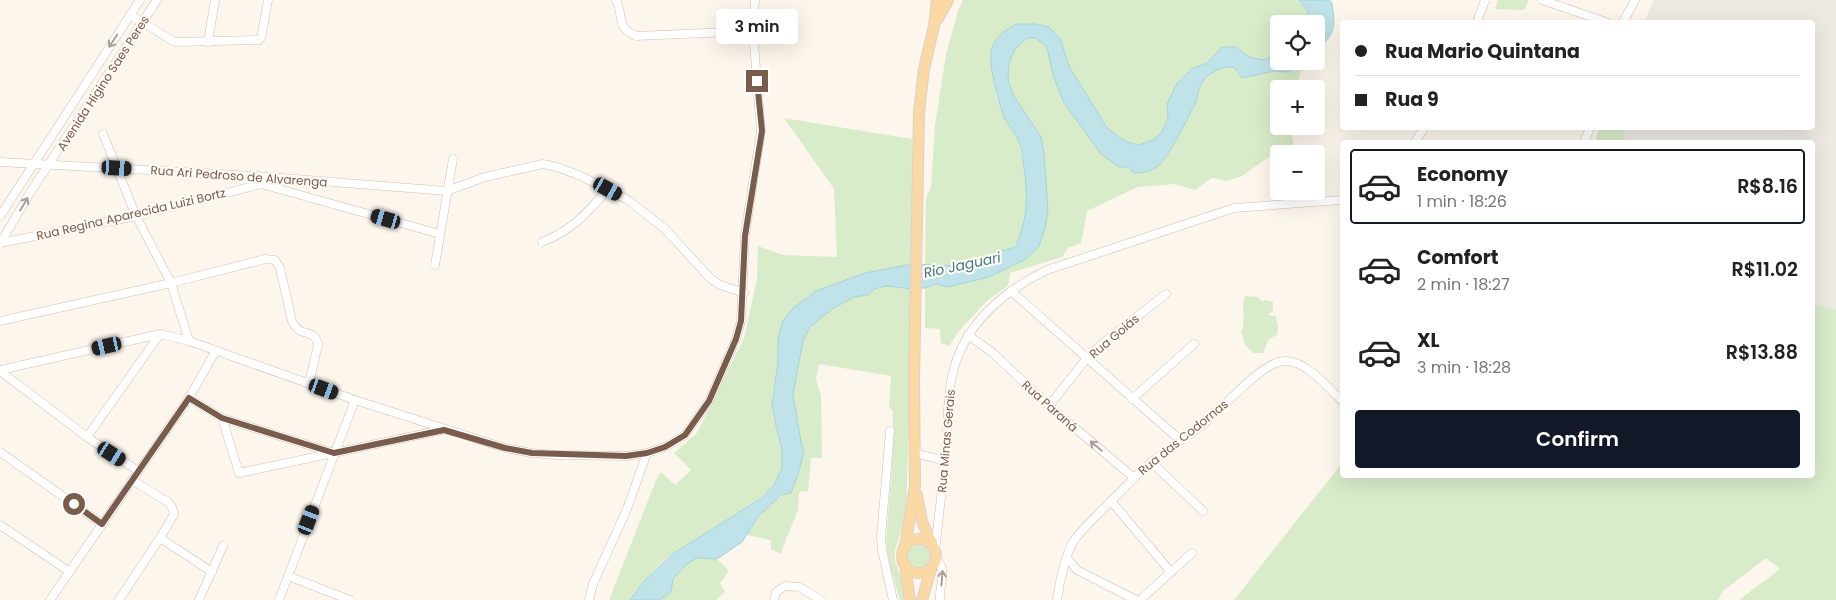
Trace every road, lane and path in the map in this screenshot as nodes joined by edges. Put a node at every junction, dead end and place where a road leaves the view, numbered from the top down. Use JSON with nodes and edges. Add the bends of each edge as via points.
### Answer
{"nodes":[{"id":1,"x":140,"y":0,"type":"edge"},
{"id":2,"x":157,"y":0,"type":"edge"},
{"id":3,"x":215,"y":0,"type":"edge"},
{"id":4,"x":268,"y":0,"type":"edge"},
{"id":5,"x":616,"y":0,"type":"edge"},
{"id":6,"x":755,"y":0,"type":"edge"},
{"id":7,"x":938,"y":0,"type":"edge"},
{"id":8,"x":948,"y":0,"type":"edge"},
{"id":9,"x":1485,"y":0,"type":"edge"},
{"id":10,"x":1542,"y":0,"type":"edge"},
{"id":11,"x":1635,"y":0,"type":"edge"},
{"id":12,"x":130,"y":15,"type":"junction"},
{"id":13,"x":1478,"y":20,"type":"edge"},
{"id":14,"x":1600,"y":20,"type":"edge"},
{"id":15,"x":1624,"y":20,"type":"edge"},
{"id":16,"x":143,"y":23,"type":"junction"},
{"id":17,"x":934,"y":26,"type":"junction"},
{"id":18,"x":753,"y":31,"type":"junction"},
{"id":19,"x":208,"y":42,"type":"junction"},
{"id":20,"x":103,"y":134,"type":"dead end"},
{"id":21,"x":453,"y":159,"type":"dead end"},
{"id":22,"x":0,"y":162,"type":"edge"},
{"id":23,"x":33,"y":164,"type":"junction"},
{"id":24,"x":48,"y":165,"type":"junction"},
{"id":25,"x":117,"y":168,"type":"junction"},
{"id":26,"x":257,"y":176,"type":"junction"},
{"id":27,"x":261,"y":184,"type":"junction"},
{"id":28,"x":608,"y":189,"type":"junction"},
{"id":29,"x":447,"y":191,"type":"junction"},
{"id":30,"x":1340,"y":200,"type":"edge"},
{"id":31,"x":0,"y":216,"type":"edge"},
{"id":32,"x":136,"y":216,"type":"junction"},
{"id":33,"x":440,"y":234,"type":"junction"},
{"id":34,"x":542,"y":242,"type":"dead end"},
{"id":35,"x":0,"y":244,"type":"edge"},
{"id":36,"x":435,"y":264,"type":"dead end"},
{"id":37,"x":171,"y":283,"type":"junction"},
{"id":38,"x":1011,"y":291,"type":"junction"},
{"id":39,"x":744,"y":293,"type":"junction"},
{"id":40,"x":1166,"y":294,"type":"dead end"},
{"id":41,"x":0,"y":320,"type":"edge"},
{"id":42,"x":160,"y":334,"type":"junction"},
{"id":43,"x":968,"y":335,"type":"junction"},
{"id":44,"x":189,"y":341,"type":"junction"},
{"id":45,"x":1194,"y":344,"type":"dead end"},
{"id":46,"x":215,"y":352,"type":"junction"},
{"id":47,"x":1086,"y":359,"type":"junction"},
{"id":48,"x":0,"y":370,"type":"edge"},
{"id":49,"x":309,"y":384,"type":"junction"},
{"id":50,"x":189,"y":398,"type":"junction"},
{"id":51,"x":1132,"y":398,"type":"junction"},
{"id":52,"x":1340,"y":399,"type":"edge"},
{"id":53,"x":354,"y":400,"type":"junction"},
{"id":54,"x":1049,"y":406,"type":"junction"},
{"id":55,"x":222,"y":418,"type":"junction"},
{"id":56,"x":444,"y":430,"type":"junction"},
{"id":57,"x":890,"y":431,"type":"dead end"},
{"id":58,"x":87,"y":437,"type":"junction"},
{"id":59,"x":1180,"y":440,"type":"junction"},
{"id":60,"x":0,"y":452,"type":"edge"},
{"id":61,"x":334,"y":453,"type":"junction"},
{"id":62,"x":647,"y":453,"type":"junction"},
{"id":63,"x":915,"y":453,"type":"junction"},
{"id":64,"x":945,"y":461,"type":"junction"},
{"id":65,"x":1151,"y":462,"type":"junction"},
{"id":66,"x":138,"y":471,"type":"junction"},
{"id":67,"x":1133,"y":477,"type":"junction"},
{"id":68,"x":132,"y":480,"type":"junction"},
{"id":69,"x":915,"y":485,"type":"junction"},
{"id":70,"x":1111,"y":502,"type":"junction"},
{"id":71,"x":1203,"y":512,"type":"dead end"},
{"id":72,"x":0,"y":524,"type":"edge"},
{"id":73,"x":102,"y":524,"type":"junction"},
{"id":74,"x":160,"y":538,"type":"junction"},
{"id":75,"x":223,"y":546,"type":"dead end"},
{"id":76,"x":905,"y":547,"type":"junction"},
{"id":77,"x":935,"y":551,"type":"junction"},
{"id":78,"x":1192,"y":553,"type":"dead end"},
{"id":79,"x":1067,"y":558,"type":"junction"},
{"id":80,"x":905,"y":565,"type":"junction"},
{"id":81,"x":931,"y":569,"type":"junction"},
{"id":82,"x":1170,"y":571,"type":"junction"},
{"id":83,"x":70,"y":572,"type":"junction"},
{"id":84,"x":212,"y":572,"type":"junction"},
{"id":85,"x":288,"y":576,"type":"junction"},
{"id":86,"x":1119,"y":592,"type":"junction"},
{"id":87,"x":50,"y":600,"type":"edge"},
{"id":88,"x":119,"y":600,"type":"edge"},
{"id":89,"x":199,"y":600,"type":"edge"},
{"id":90,"x":278,"y":600,"type":"edge"},
{"id":91,"x":350,"y":600,"type":"edge"},
{"id":92,"x":589,"y":600,"type":"edge"},
{"id":93,"x":774,"y":600,"type":"edge"},
{"id":94,"x":821,"y":600,"type":"edge"},
{"id":95,"x":893,"y":600,"type":"edge"},
{"id":96,"x":910,"y":600,"type":"edge"},
{"id":97,"x":922,"y":600,"type":"edge"},
{"id":98,"x":940,"y":600,"type":"edge"},
{"id":99,"x":1056,"y":600,"type":"edge"},
{"id":100,"x":1114,"y":600,"type":"edge"},
{"id":101,"x":1138,"y":600,"type":"edge"}],
"edges":[{"from":1,"to":12,"type":"street","name":"Avenida Higino Saes Peres"},
{"from":2,"to":16,"type":"street","name":"Avenida Higino Saes Peres"},
{"from":3,"to":19,"type":"street"},
{"from":4,"to":19,"type":"street","via":[[259,40]]},
{"from":5,"to":18,"type":"street","via":[[621,24],[636,36]]},
{"from":6,"to":18,"type":"street"},
{"from":7,"to":17,"type":"main road"},
{"from":8,"to":17,"type":"main road"},
{"from":9,"to":13,"type":"street"},
{"from":10,"to":14,"type":"street"},
{"from":11,"to":15,"type":"street"},
{"from":12,"to":16,"type":"street"},
{"from":12,"to":23,"type":"street","name":"Avenida Higino Saes Peres","one_way":true},
{"from":16,"to":19,"type":"street","via":[[175,42]]},
{"from":16,"to":24,"type":"street","name":"Avenida Higino Saes Peres"},
{"from":17,"to":63,"type":"main road","via":[[919,112]]},
{"from":18,"to":39,"type":"street","via":[[762,131],[745,236]]},
{"from":20,"to":25,"type":"street"},
{"from":21,"to":29,"type":"street"},
{"from":22,"to":23,"type":"street","name":"Rua Ari Pedroso de Alvarenga"},
{"from":23,"to":24,"type":"street","name":"Rua Ari Pedroso de Alvarenga"},
{"from":23,"to":31,"type":"street","name":"Avenida Higino Saes Peres"},
{"from":24,"to":25,"type":"street","name":"Rua Ari Pedroso de Alvarenga"},
{"from":35,"to":24,"type":"street","name":"Avenida Higino Saes Peres","one_way":true},
{"from":25,"to":26,"type":"street","name":"Rua Ari Pedroso de Alvarenga"},
{"from":25,"to":32,"type":"street"},
{"from":26,"to":27,"type":"street"},
{"from":26,"to":29,"type":"street","name":"Rua Ari Pedroso de Alvarenga"},
{"from":27,"to":32,"type":"street","name":"Rua Regina Aparecida Luizi Bortz"},
{"from":27,"to":33,"type":"street","name":"Rua Regina Aparecida Luizi Bortz"},
{"from":28,"to":29,"type":"street","via":[[543,164]]},
{"from":28,"to":34,"type":"street","via":[[572,226]]},
{"from":28,"to":39,"type":"street","via":[[665,229],[710,278]]},
{"from":29,"to":33,"type":"street"},
{"from":30,"to":38,"type":"street","name":"Rua Minas Gerais","via":[[1234,208],[1047,270]]},
{"from":32,"to":35,"type":"street","name":"Rua Regina Aparecida Luizi Bortz"},
{"from":32,"to":37,"type":"street"},
{"from":33,"to":36,"type":"street"},
{"from":37,"to":41,"type":"street"},
{"from":37,"to":44,"type":"street"},
{"from":37,"to":49,"type":"street","via":[[265,259],[275,260],[280,268],[295,328],[312,335],[318,344]]},
{"from":38,"to":43,"type":"street","name":"Rua Minas Gerais"},
{"from":38,"to":47,"type":"street"},
{"from":39,"to":62,"type":"street","via":[[736,339],[709,401],[685,435]]},
{"from":40,"to":47,"type":"street","name":"Rua Goiás"},
{"from":42,"to":44,"type":"street"},
{"from":42,"to":48,"type":"street"},
{"from":42,"to":58,"type":"street"},
{"from":43,"to":54,"type":"street","name":"Rua Paraná","via":[[993,353]]},
{"from":43,"to":64,"type":"street","name":"Rua Minas Gerais","via":[[952,377]]},
{"from":44,"to":46,"type":"street"},
{"from":45,"to":51,"type":"street"},
{"from":46,"to":49,"type":"street"},
{"from":46,"to":50,"type":"street"},
{"from":47,"to":51,"type":"street"},
{"from":47,"to":54,"type":"street","name":"Rua Goiás"},
{"from":48,"to":58,"type":"street"},
{"from":49,"to":53,"type":"street"},
{"from":50,"to":55,"type":"street"},
{"from":50,"to":66,"type":"street"},
{"from":51,"to":59,"type":"street"},
{"from":52,"to":59,"type":"street","name":"Rua das Codornas","via":[[1303,366],[1284,360],[1261,371],[1207,421]]},
{"from":53,"to":56,"type":"street"},
{"from":53,"to":61,"type":"street"},
{"from":67,"to":54,"type":"street","name":"Rua Paraná","one_way":true},
{"from":55,"to":61,"type":"street"},
{"from":55,"to":61,"type":"street","via":[[239,473]]},
{"from":56,"to":61,"type":"street"},
{"from":56,"to":62,"type":"street","via":[[532,453],[620,456]]},
{"from":57,"to":95,"type":"street","via":[[881,536]]},
{"from":58,"to":66,"type":"street"},
{"from":59,"to":65,"type":"street","name":"Rua das Codornas"},
{"from":60,"to":73,"type":"street"},
{"from":61,"to":85,"type":"street"},
{"from":62,"to":92,"type":"street"},
{"from":63,"to":64,"type":"street"},
{"from":63,"to":69,"type":"main road"},
{"from":64,"to":77,"type":"street","name":"Rua Minas Gerais"},
{"from":65,"to":67,"type":"street","name":"Rua das Codornas"},
{"from":65,"to":71,"type":"street"},
{"from":66,"to":68,"type":"street"},
{"from":67,"to":70,"type":"street","name":"Rua das Codornas"},
{"from":68,"to":73,"type":"street"},
{"from":68,"to":74,"type":"street","via":[[168,502],[174,510]]},
{"from":69,"to":76,"type":"main road"},
{"from":69,"to":77,"type":"main road","via":[[922,522]]},
{"from":70,"to":79,"type":"street","name":"Rua das Codornas","via":[[1076,538]]},
{"from":70,"to":82,"type":"street"},
{"from":72,"to":83,"type":"street"},
{"from":73,"to":83,"type":"street"},
{"from":74,"to":84,"type":"street"},
{"from":74,"to":88,"type":"street"},
{"from":75,"to":84,"type":"street"},
{"from":76,"to":77,"type":"main road","via":[[918,539],[924,540]]},
{"from":76,"to":80,"type":"main road","via":[[902,556]]},
{"from":77,"to":81,"type":"main road"},
{"from":98,"to":77,"type":"street","name":"Rua Minas Gerais","one_way":true,"via":[[942,569]]},
{"from":78,"to":82,"type":"street"},
{"from":79,"to":86,"type":"street","via":[[1077,570]]},
{"from":79,"to":99,"type":"street","name":"Rua das Codornas"},
{"from":80,"to":81,"type":"main road","via":[[909,570],[920,573]]},
{"from":80,"to":96,"type":"main road"},
{"from":81,"to":97,"type":"main road"},
{"from":82,"to":101,"type":"street"},
{"from":83,"to":87,"type":"street"},
{"from":84,"to":89,"type":"street"},
{"from":85,"to":90,"type":"street"},
{"from":85,"to":91,"type":"street"},
{"from":86,"to":100,"type":"street"},
{"from":86,"to":101,"type":"street"},
{"from":93,"to":94,"type":"street","via":[[776,592],[785,586],[799,587]]}]}
